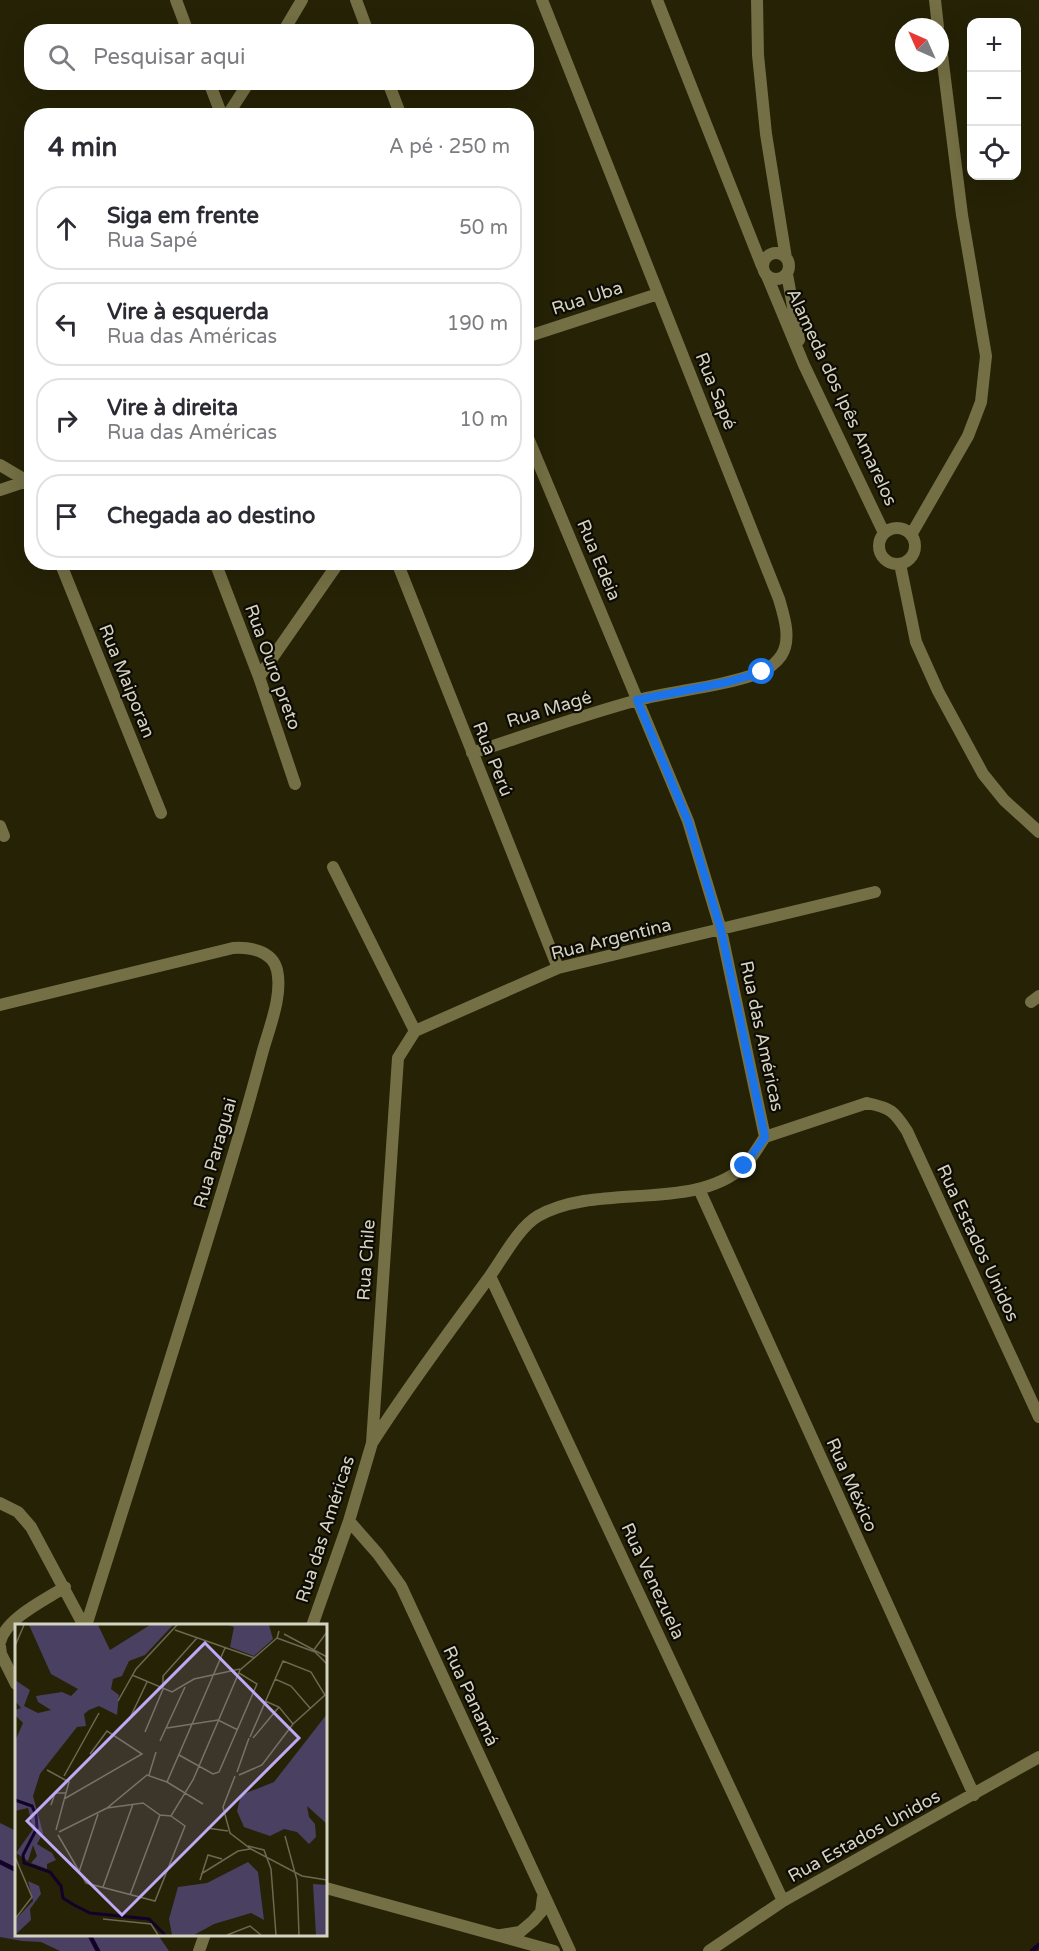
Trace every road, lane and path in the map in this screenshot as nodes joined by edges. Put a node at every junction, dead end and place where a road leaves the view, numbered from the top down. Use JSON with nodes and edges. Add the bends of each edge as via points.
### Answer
{"nodes":[{"id":1,"x":176,"y":0,"type":"edge"},
{"id":2,"x":302,"y":0,"type":"edge"},
{"id":3,"x":356,"y":0,"type":"edge"},
{"id":4,"x":542,"y":0,"type":"edge"},
{"id":5,"x":657,"y":0,"type":"edge"},
{"id":6,"x":757,"y":0,"type":"edge"},
{"id":7,"x":935,"y":0,"type":"edge"},
{"id":8,"x":938,"y":18,"type":"edge"},
{"id":9,"x":185,"y":24,"type":"edge"},
{"id":10,"x":288,"y":24,"type":"edge"},
{"id":11,"x":365,"y":24,"type":"edge"},
{"id":12,"x":944,"y":72,"type":"edge"},
{"id":13,"x":213,"y":90,"type":"edge"},
{"id":14,"x":243,"y":90,"type":"edge"},
{"id":15,"x":391,"y":90,"type":"edge"},
{"id":16,"x":220,"y":108,"type":"edge"},
{"id":17,"x":230,"y":108,"type":"edge"},
{"id":18,"x":398,"y":108,"type":"edge"},
{"id":19,"x":786,"y":258,"type":"junction"},
{"id":20,"x":764,"y":271,"type":"junction"},
{"id":21,"x":787,"y":274,"type":"junction"},
{"id":22,"x":658,"y":294,"type":"junction"},
{"id":23,"x":534,"y":334,"type":"edge"},
{"id":24,"x":804,"y":364,"type":"junction"},
{"id":25,"x":534,"y":452,"type":"edge"},
{"id":26,"x":0,"y":465,"type":"edge"},
{"id":27,"x":24,"y":480,"type":"edge"},
{"id":28,"x":24,"y":485,"type":"edge"},
{"id":29,"x":0,"y":490,"type":"edge"},
{"id":30,"x":884,"y":533,"type":"junction"},
{"id":31,"x":911,"y":535,"type":"junction"},
{"id":32,"x":900,"y":564,"type":"junction"},
{"id":33,"x":63,"y":570,"type":"edge"},
{"id":34,"x":218,"y":570,"type":"edge"},
{"id":35,"x":333,"y":570,"type":"edge"},
{"id":36,"x":400,"y":570,"type":"edge"},
{"id":37,"x":259,"y":677,"type":"junction"},
{"id":38,"x":637,"y":700,"type":"junction"},
{"id":39,"x":472,"y":753,"type":"junction"},
{"id":40,"x":295,"y":784,"type":"dead end"},
{"id":41,"x":161,"y":813,"type":"dead end"},
{"id":42,"x":1039,"y":832,"type":"edge"},
{"id":43,"x":333,"y":867,"type":"dead end"},
{"id":44,"x":875,"y":892,"type":"dead end"},
{"id":45,"x":721,"y":930,"type":"junction"},
{"id":46,"x":558,"y":968,"type":"junction"},
{"id":47,"x":0,"y":1005,"type":"edge"},
{"id":48,"x":415,"y":1031,"type":"junction"},
{"id":49,"x":765,"y":1137,"type":"junction"},
{"id":50,"x":699,"y":1189,"type":"junction"},
{"id":51,"x":490,"y":1276,"type":"junction"},
{"id":52,"x":1039,"y":1417,"type":"edge"},
{"id":53,"x":372,"y":1443,"type":"junction"},
{"id":54,"x":0,"y":1503,"type":"edge"},
{"id":55,"x":349,"y":1521,"type":"junction"},
{"id":56,"x":65,"y":1587,"type":"junction"},
{"id":57,"x":84,"y":1624,"type":"edge"},
{"id":58,"x":86,"y":1624,"type":"edge"},
{"id":59,"x":313,"y":1624,"type":"edge"},
{"id":60,"x":0,"y":1644,"type":"edge"},
{"id":61,"x":15,"y":1682,"type":"edge"},
{"id":62,"x":1039,"y":1756,"type":"edge"},
{"id":63,"x":974,"y":1795,"type":"junction"},
{"id":64,"x":327,"y":1888,"type":"edge"},
{"id":65,"x":543,"y":1897,"type":"junction"},
{"id":66,"x":783,"y":1901,"type":"junction"},
{"id":67,"x":497,"y":1935,"type":"junction"},
{"id":68,"x":204,"y":1936,"type":"edge"},
{"id":69,"x":199,"y":1951,"type":"edge"},
{"id":70,"x":554,"y":1951,"type":"edge"},
{"id":71,"x":570,"y":1951,"type":"edge"},
{"id":72,"x":709,"y":1951,"type":"edge"}],
"edges":[{"from":1,"to":9,"type":"street"},
{"from":2,"to":10,"type":"street"},
{"from":3,"to":11,"type":"street"},
{"from":4,"to":22,"type":"street","name":"Rua Sapé"},
{"from":5,"to":20,"type":"street","name":"Alameda dos Ipês Amarelos"},
{"from":6,"to":19,"type":"street","via":[[766,134]]},
{"from":7,"to":8,"type":"street"},
{"from":12,"to":31,"type":"street","name":"Alameda dos Ipês Amarelos","via":[[962,215],[986,356],[981,402],[968,436]]},
{"from":13,"to":16,"type":"street"},
{"from":14,"to":17,"type":"street"},
{"from":15,"to":18,"type":"street"},
{"from":19,"to":20,"type":"street","via":[[772,253],[767,256]]},
{"from":19,"to":21,"type":"street"},
{"from":20,"to":21,"type":"street","via":[[777,279]]},
{"from":20,"to":24,"type":"street","name":"Alameda dos Ipês Amarelos"},
{"from":21,"to":24,"type":"street"},
{"from":22,"to":23,"type":"street","name":"Rua Uba"},
{"from":22,"to":38,"type":"street","name":"Rua Sapé","via":[[779,599],[786,642],[782,655],[762,672]]},
{"from":24,"to":30,"type":"street","name":"Alameda dos Ipês Amarelos"},
{"from":25,"to":38,"type":"street","name":"Rua Edeia"},
{"from":26,"to":27,"type":"street"},
{"from":28,"to":29,"type":"street"},
{"from":30,"to":31,"type":"street","name":"Alameda dos Ipês Amarelos","via":[[898,528]]},
{"from":30,"to":32,"type":"street","name":"Alameda dos Ipês Amarelos","via":[[880,539],[881,554],[885,560]]},
{"from":31,"to":32,"type":"street","name":"Alameda dos Ipês Amarelos","via":[[915,549]]},
{"from":32,"to":42,"type":"street","via":[[916,642],[938,691],[983,774]]},
{"from":33,"to":41,"type":"street","name":"Rua Maiporan"},
{"from":34,"to":37,"type":"street","name":"Rua Ouro preto"},
{"from":35,"to":37,"type":"street"},
{"from":36,"to":39,"type":"street","name":"Rua Perú"},
{"from":37,"to":40,"type":"street","name":"Rua Ouro preto"},
{"from":38,"to":39,"type":"street","name":"Rua Magé"},
{"from":38,"to":45,"type":"street","name":"Rua das Américas","via":[[688,821]]},
{"from":39,"to":46,"type":"street","name":"Rua Perú"},
{"from":43,"to":48,"type":"street"},
{"from":44,"to":45,"type":"street","name":"Rua Argentina"},
{"from":45,"to":46,"type":"street","name":"Rua Argentina"},
{"from":45,"to":49,"type":"street","name":"Rua das Américas"},
{"from":46,"to":48,"type":"street","name":"Rua Argentina"},
{"from":47,"to":58,"type":"street","name":"Rua Paraguai","via":[[233,948],[258,950],[277,967],[279,986],[273,1015],[245,1114],[191,1297]]},
{"from":48,"to":53,"type":"street","name":"Rua Chile","via":[[398,1058]]},
{"from":49,"to":50,"type":"street","name":"Rua das Américas","via":[[744,1166]]},
{"from":49,"to":52,"type":"street","name":"Rua Estados Unidos","via":[[867,1103],[896,1113]]},
{"from":50,"to":51,"type":"street","name":"Rua das Américas","via":[[579,1201],[537,1216]]},
{"from":50,"to":63,"type":"street","name":"Rua México"},
{"from":51,"to":53,"type":"street","name":"Rua das Américas"},
{"from":51,"to":66,"type":"street","name":"Rua Venezuela"},
{"from":53,"to":55,"type":"street","name":"Rua das Américas"},
{"from":54,"to":56,"type":"street","via":[[18,1512],[31,1527]]},
{"from":55,"to":59,"type":"street","name":"Rua das Américas"},
{"from":55,"to":65,"type":"street","name":"Rua Panamá","via":[[401,1586]]},
{"from":56,"to":57,"type":"street"},
{"from":56,"to":60,"type":"street","via":[[17,1618],[2,1635]]},
{"from":60,"to":61,"type":"street"},
{"from":62,"to":63,"type":"street","name":"Rua Estados Unidos"},
{"from":63,"to":66,"type":"street","name":"Rua Estados Unidos"},
{"from":64,"to":67,"type":"street"},
{"from":65,"to":67,"type":"street","via":[[541,1912],[533,1922],[520,1932]]},
{"from":65,"to":71,"type":"street","name":"Rua Panamá"},
{"from":66,"to":72,"type":"street","name":"Rua Estados Unidos"},
{"from":67,"to":70,"type":"street"},
{"from":68,"to":69,"type":"street"}]}
